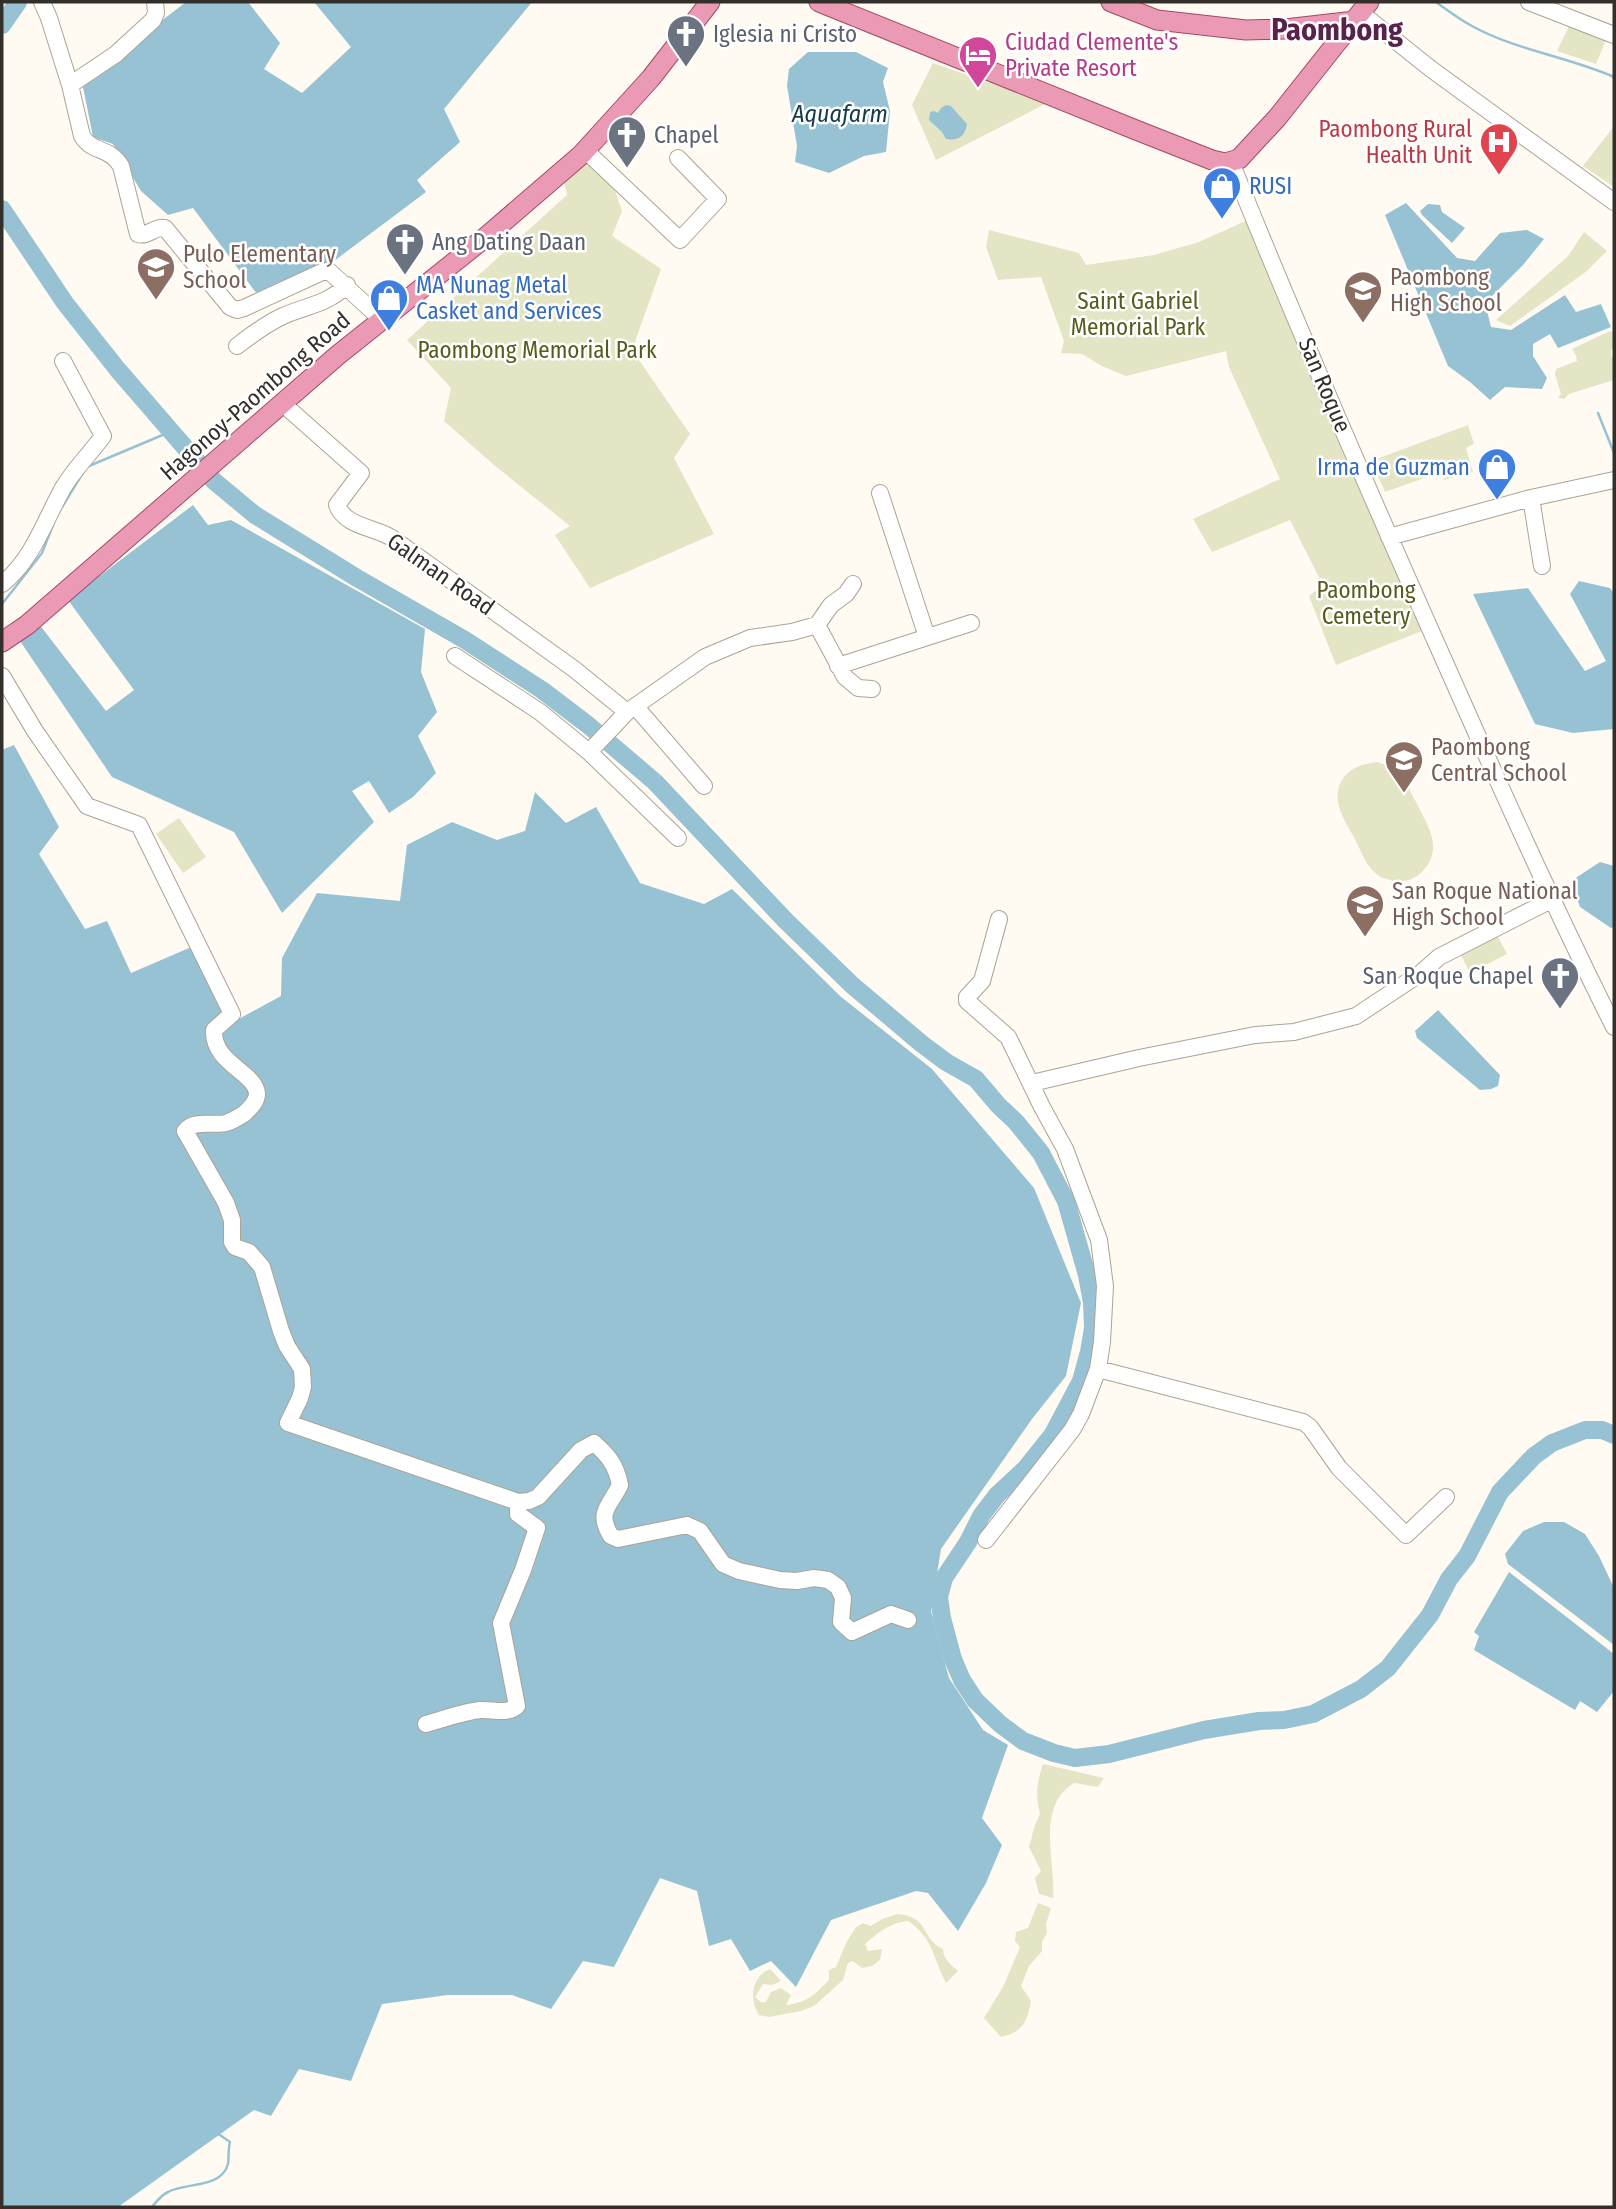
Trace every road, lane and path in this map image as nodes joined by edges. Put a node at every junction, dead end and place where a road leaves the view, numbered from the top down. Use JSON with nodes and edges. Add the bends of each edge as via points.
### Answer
{"nodes":[{"id":1,"x":42,"y":2,"type":"edge"},
{"id":2,"x":155,"y":2,"type":"edge"},
{"id":3,"x":710,"y":2,"type":"edge"},
{"id":4,"x":819,"y":2,"type":"edge"},
{"id":5,"x":1111,"y":2,"type":"edge"},
{"id":6,"x":1529,"y":2,"type":"edge"},
{"id":7,"x":1361,"y":12,"type":"edge"},
{"id":8,"x":1614,"y":35,"type":"edge"},
{"id":9,"x":70,"y":85,"type":"junction"},
{"id":10,"x":585,"y":150,"type":"junction"},
{"id":11,"x":678,"y":158,"type":"dead end"},
{"id":12,"x":1231,"y":162,"type":"junction"},
{"id":13,"x":1614,"y":202,"type":"edge"},
{"id":14,"x":347,"y":285,"type":"junction"},
{"id":15,"x":382,"y":318,"type":"junction"},
{"id":16,"x":237,"y":346,"type":"dead end"},
{"id":17,"x":63,"y":361,"type":"dead end"},
{"id":18,"x":282,"y":403,"type":"junction"},
{"id":19,"x":1614,"y":481,"type":"edge"},
{"id":20,"x":880,"y":494,"type":"dead end"},
{"id":21,"x":1531,"y":498,"type":"junction"},
{"id":22,"x":1390,"y":537,"type":"junction"},
{"id":23,"x":1542,"y":566,"type":"dead end"},
{"id":24,"x":2,"y":584,"type":"edge"},
{"id":25,"x":853,"y":584,"type":"dead end"},
{"id":26,"x":971,"y":623,"type":"dead end"},
{"id":27,"x":817,"y":625,"type":"junction"},
{"id":28,"x":927,"y":637,"type":"junction"},
{"id":29,"x":2,"y":642,"type":"edge"},
{"id":30,"x":455,"y":656,"type":"dead end"},
{"id":31,"x":838,"y":666,"type":"junction"},
{"id":32,"x":2,"y":676,"type":"edge"},
{"id":33,"x":872,"y":689,"type":"dead end"},
{"id":34,"x":631,"y":709,"type":"junction"},
{"id":35,"x":593,"y":748,"type":"junction"},
{"id":36,"x":704,"y":786,"type":"dead end"},
{"id":37,"x":678,"y":838,"type":"dead end"},
{"id":38,"x":1551,"y":900,"type":"junction"},
{"id":39,"x":999,"y":919,"type":"dead end"},
{"id":40,"x":1614,"y":1027,"type":"edge"},
{"id":41,"x":1032,"y":1083,"type":"junction"},
{"id":42,"x":1098,"y":1369,"type":"junction"},
{"id":43,"x":1446,"y":1497,"type":"dead end"},
{"id":44,"x":524,"y":1515,"type":"junction"},
{"id":45,"x":986,"y":1540,"type":"dead end"},
{"id":46,"x":908,"y":1620,"type":"dead end"},
{"id":47,"x":426,"y":1724,"type":"dead end"}],
"edges":[{"from":1,"to":9,"type":"street"},
{"from":2,"to":9,"type":"street","via":[[153,20],[116,54]]},
{"from":3,"to":10,"type":"main road","name":"Hagonoy-Paombong Road","via":[[651,78]]},
{"from":4,"to":12,"type":"main road","via":[[1212,160]]},
{"from":5,"to":7,"type":"main road","via":[[1157,20],[1246,30],[1285,29]]},
{"from":6,"to":8,"type":"street"},
{"from":7,"to":12,"type":"main road","via":[[1277,118]]},
{"from":7,"to":13,"type":"street","via":[[1431,69]]},
{"from":9,"to":14,"type":"street","via":[[86,143],[106,150],[121,166],[138,234],[165,228],[230,307],[237,310],[322,272],[329,271]]},
{"from":10,"to":11,"type":"street","via":[[680,240],[718,199]]},
{"from":10,"to":15,"type":"main road","name":"Hagonoy-Paombong Road"},
{"from":12,"to":22,"type":"street","name":"San Roque"},
{"from":14,"to":15,"type":"street"},
{"from":14,"to":16,"type":"street","via":[[334,297],[282,317]]},
{"from":15,"to":18,"type":"main road","name":"Hagonoy-Paombong Road"},
{"from":17,"to":24,"type":"street","via":[[103,436],[65,485],[29,556]]},
{"from":18,"to":29,"type":"main road","name":"Hagonoy-Paombong Road"},
{"from":18,"to":34,"type":"street","name":"Galman Road","via":[[361,473],[337,505],[340,511],[358,525],[392,538]]},
{"from":19,"to":21,"type":"street"},
{"from":20,"to":28,"type":"street"},
{"from":21,"to":22,"type":"street"},
{"from":21,"to":23,"type":"street"},
{"from":22,"to":38,"type":"street","name":"San Roque"},
{"from":25,"to":27,"type":"street"},
{"from":26,"to":28,"type":"street"},
{"from":27,"to":31,"type":"street"},
{"from":27,"to":34,"type":"street","via":[[750,638],[705,657]]},
{"from":28,"to":31,"type":"street"},
{"from":30,"to":35,"type":"street"},
{"from":31,"to":33,"type":"street","via":[[858,688]]},
{"from":32,"to":44,"type":"street","via":[[87,806],[139,825],[232,1014],[214,1030],[214,1037],[222,1056],[254,1085],[253,1107],[236,1120],[185,1130],[226,1203],[232,1242],[262,1267],[281,1331],[302,1369],[303,1387],[288,1423]]},
{"from":34,"to":35,"type":"street"},
{"from":34,"to":36,"type":"street"},
{"from":35,"to":37,"type":"street"},
{"from":38,"to":40,"type":"street","name":"San Roque"},
{"from":38,"to":41,"type":"street","via":[[1439,957],[1356,1016]]},
{"from":39,"to":41,"type":"street","via":[[982,981],[967,1001],[1008,1037]]},
{"from":41,"to":42,"type":"street","via":[[1065,1149],[1098,1240],[1105,1286]]},
{"from":42,"to":43,"type":"street","via":[[1303,1422],[1339,1468],[1406,1535]]},
{"from":42,"to":45,"type":"street","via":[[1072,1430]]},
{"from":44,"to":46,"type":"street","via":[[528,1501],[538,1497],[581,1450],[594,1443],[611,1458],[620,1485],[604,1513],[611,1536],[618,1539],[687,1525],[700,1531],[723,1564],[739,1571],[779,1580],[828,1580],[838,1587],[843,1598],[841,1622],[852,1632],[891,1614]]},
{"from":44,"to":47,"type":"street","via":[[537,1528],[501,1623],[516,1708],[465,1712]]}]}
